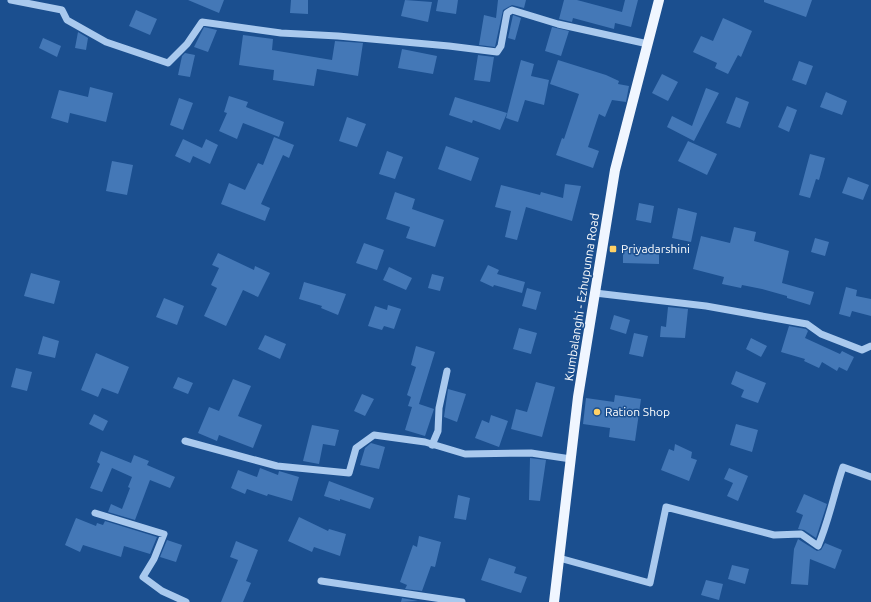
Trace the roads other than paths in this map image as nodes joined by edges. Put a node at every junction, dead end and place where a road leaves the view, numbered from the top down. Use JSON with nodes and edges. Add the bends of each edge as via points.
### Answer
{"nodes":[{"id":1,"x":11,"y":0,"type":"edge"},
{"id":2,"x":659,"y":0,"type":"edge"},
{"id":3,"x":648,"y":44,"type":"junction"},
{"id":4,"x":595,"y":293,"type":"junction"},
{"id":5,"x":871,"y":346,"type":"edge"},
{"id":6,"x":447,"y":371,"type":"dead end"},
{"id":7,"x":185,"y":441,"type":"dead end"},
{"id":8,"x":432,"y":445,"type":"junction"},
{"id":9,"x":571,"y":459,"type":"junction"},
{"id":10,"x":871,"y":477,"type":"edge"},
{"id":11,"x":96,"y":513,"type":"dead end"},
{"id":12,"x":559,"y":558,"type":"junction"},
{"id":13,"x":321,"y":581,"type":"dead end"},
{"id":14,"x":186,"y":602,"type":"edge"},
{"id":15,"x":462,"y":602,"type":"edge"},
{"id":16,"x":554,"y":602,"type":"edge"}],
"edges":[{"from":1,"to":3,"type":"street","via":[[62,10],[68,20],[106,42],[168,63],[188,44],[202,22],[281,33],[338,36],[497,52],[501,46],[507,13],[512,10],[558,24]]},
{"from":2,"to":3,"type":"main road","name":"Kumbalanghi - Ezhupunna Road"},
{"from":3,"to":4,"type":"main road","name":"Kumbalanghi - Ezhupunna Road","via":[[615,170]]},
{"from":4,"to":5,"type":"street","via":[[698,305],[807,324],[821,334],[862,350]]},
{"from":4,"to":9,"type":"main road","name":"Kumbalanghi - Ezhupunna Road"},
{"from":6,"to":8,"type":"street","via":[[438,408],[438,431]]},
{"from":7,"to":8,"type":"street","via":[[277,466],[349,473],[356,448],[374,435]]},
{"from":8,"to":9,"type":"street","via":[[465,454],[531,453]]},
{"from":9,"to":12,"type":"main road","name":"Kumbalanghi - Ezhupunna Road"},
{"from":10,"to":12,"type":"street","via":[[843,467],[833,495],[825,531],[818,546],[801,534],[774,535],[666,507],[650,583]]},
{"from":11,"to":14,"type":"street","via":[[164,534],[143,577],[162,591]]},
{"from":12,"to":16,"type":"main road","name":"Kumbalanghi - Ezhupunna Road"},
{"from":13,"to":15,"type":"street"}]}
